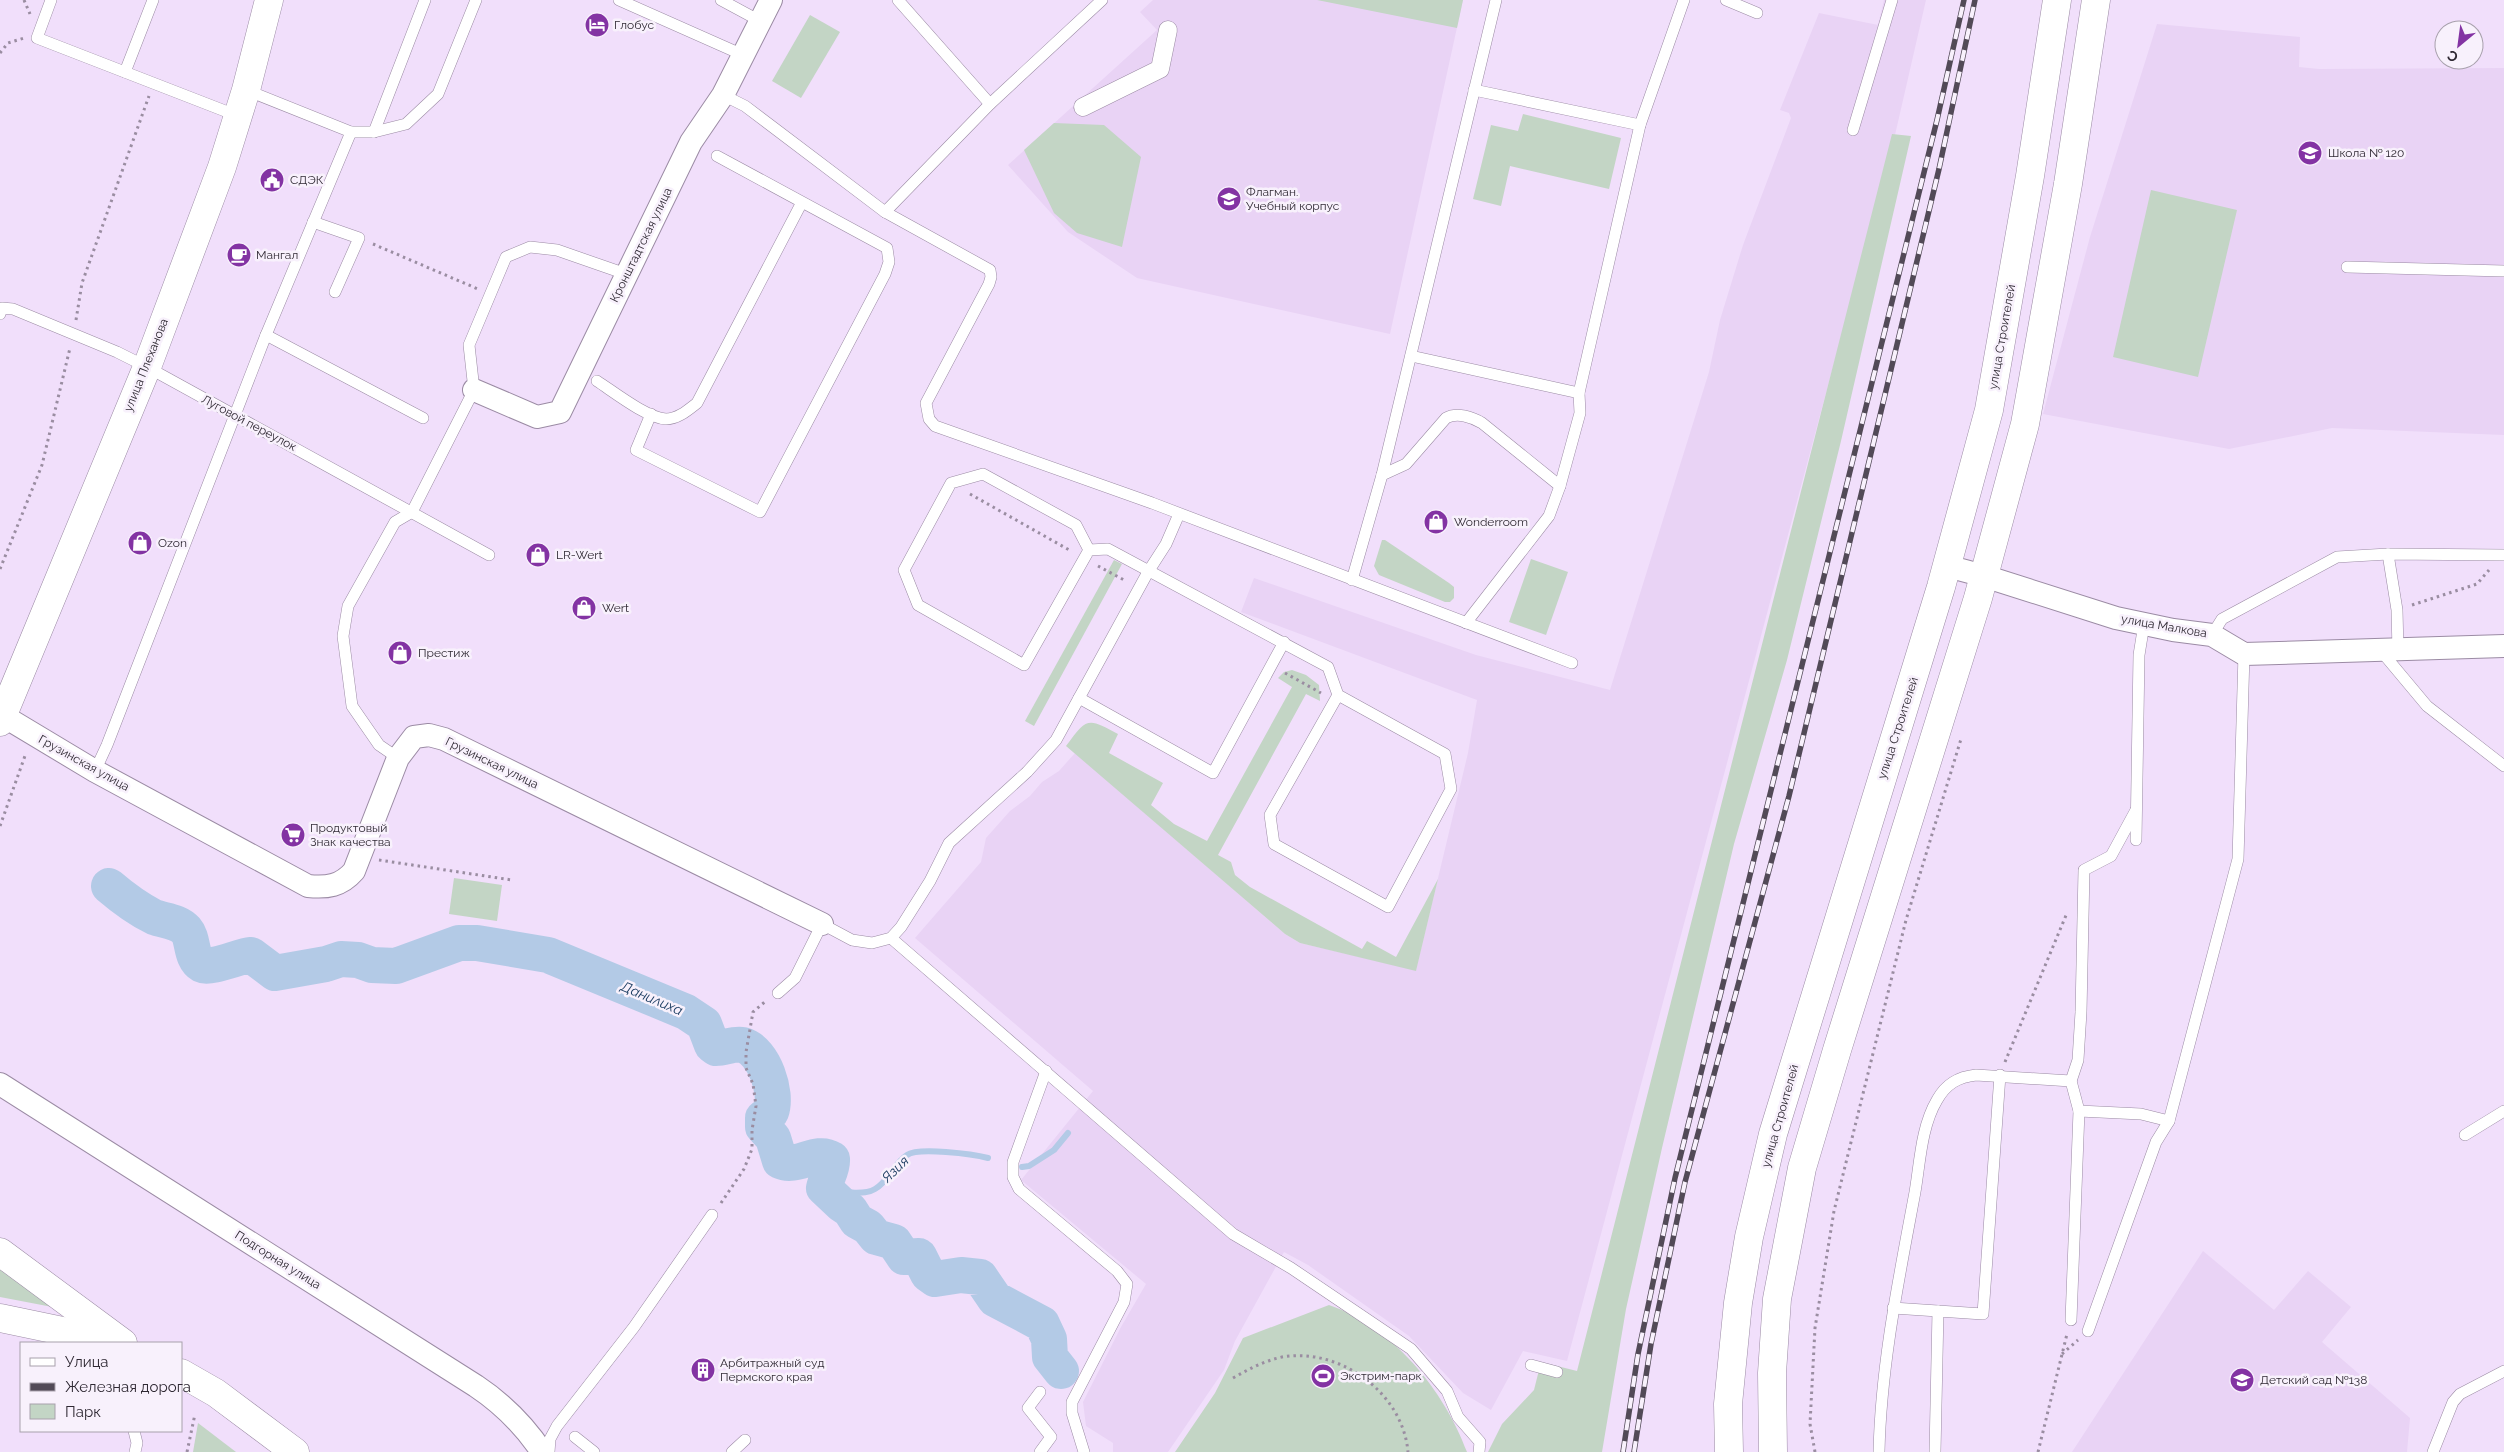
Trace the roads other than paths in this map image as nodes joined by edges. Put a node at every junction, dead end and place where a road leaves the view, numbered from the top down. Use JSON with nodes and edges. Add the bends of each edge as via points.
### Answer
{"nodes":[{"id":1,"x":51,"y":0,"type":"edge"},
{"id":2,"x":153,"y":0,"type":"edge"},
{"id":3,"x":269,"y":0,"type":"edge"},
{"id":4,"x":425,"y":0,"type":"edge"},
{"id":5,"x":476,"y":0,"type":"edge"},
{"id":6,"x":619,"y":0,"type":"edge"},
{"id":7,"x":721,"y":0,"type":"edge"},
{"id":8,"x":771,"y":0,"type":"edge"},
{"id":9,"x":898,"y":0,"type":"edge"},
{"id":10,"x":1102,"y":0,"type":"edge"},
{"id":11,"x":1496,"y":0,"type":"edge"},
{"id":12,"x":1684,"y":0,"type":"edge"},
{"id":13,"x":1726,"y":0,"type":"edge"},
{"id":14,"x":1892,"y":0,"type":"edge"},
{"id":15,"x":2057,"y":0,"type":"edge"},
{"id":16,"x":2096,"y":0,"type":"edge"},
{"id":17,"x":1757,"y":13,"type":"dead end"},
{"id":18,"x":760,"y":21,"type":"junction"},
{"id":19,"x":1168,"y":30,"type":"dead end"},
{"id":20,"x":743,"y":55,"type":"junction"},
{"id":21,"x":125,"y":72,"type":"junction"},
{"id":22,"x":246,"y":90,"type":"junction"},
{"id":23,"x":1474,"y":90,"type":"junction"},
{"id":24,"x":723,"y":95,"type":"junction"},
{"id":25,"x":990,"y":104,"type":"junction"},
{"id":26,"x":1083,"y":107,"type":"dead end"},
{"id":27,"x":238,"y":116,"type":"junction"},
{"id":28,"x":1640,"y":125,"type":"junction"},
{"id":29,"x":1853,"y":130,"type":"dead end"},
{"id":30,"x":351,"y":132,"type":"junction"},
{"id":31,"x":374,"y":132,"type":"junction"},
{"id":32,"x":717,"y":156,"type":"dead end"},
{"id":33,"x":801,"y":204,"type":"junction"},
{"id":34,"x":885,"y":212,"type":"junction"},
{"id":35,"x":313,"y":222,"type":"junction"},
{"id":36,"x":2347,"y":267,"type":"dead end"},
{"id":37,"x":2504,"y":271,"type":"edge"},
{"id":38,"x":626,"y":274,"type":"junction"},
{"id":39,"x":335,"y":292,"type":"dead end"},
{"id":40,"x":1,"y":311,"type":"edge"},
{"id":41,"x":266,"y":334,"type":"junction"},
{"id":42,"x":1410,"y":356,"type":"junction"},
{"id":43,"x":146,"y":367,"type":"junction"},
{"id":44,"x":597,"y":381,"type":"dead end"},
{"id":45,"x":474,"y":390,"type":"junction"},
{"id":46,"x":1579,"y":393,"type":"junction"},
{"id":47,"x":234,"y":414,"type":"junction"},
{"id":48,"x":650,"y":414,"type":"junction"},
{"id":49,"x":422,"y":418,"type":"dead end"},
{"id":50,"x":111,"y":449,"type":"junction"},
{"id":51,"x":1382,"y":475,"type":"junction"},
{"id":52,"x":1560,"y":486,"type":"junction"},
{"id":53,"x":412,"y":512,"type":"junction"},
{"id":54,"x":1179,"y":514,"type":"junction"},
{"id":55,"x":1087,"y":554,"type":"junction"},
{"id":56,"x":2388,"y":554,"type":"junction"},
{"id":57,"x":489,"y":555,"type":"dead end"},
{"id":58,"x":2503,"y":555,"type":"edge"},
{"id":59,"x":1946,"y":566,"type":"junction"},
{"id":60,"x":1148,"y":572,"type":"junction"},
{"id":61,"x":1984,"y":576,"type":"junction"},
{"id":62,"x":1352,"y":580,"type":"junction"},
{"id":63,"x":1466,"y":623,"type":"junction"},
{"id":64,"x":2144,"y":624,"type":"junction"},
{"id":65,"x":2212,"y":635,"type":"junction"},
{"id":66,"x":1284,"y":642,"type":"junction"},
{"id":67,"x":2504,"y":646,"type":"edge"},
{"id":68,"x":2389,"y":651,"type":"junction"},
{"id":69,"x":2244,"y":654,"type":"junction"},
{"id":70,"x":1572,"y":663,"type":"dead end"},
{"id":71,"x":0,"y":683,"type":"edge"},
{"id":72,"x":1079,"y":698,"type":"junction"},
{"id":73,"x":1336,"y":699,"type":"junction"},
{"id":74,"x":1,"y":721,"type":"edge"},
{"id":75,"x":398,"y":758,"type":"junction"},
{"id":76,"x":2504,"y":766,"type":"edge"},
{"id":77,"x":95,"y":771,"type":"junction"},
{"id":78,"x":2136,"y":810,"type":"junction"},
{"id":79,"x":2136,"y":840,"type":"dead end"},
{"id":80,"x":822,"y":924,"type":"junction"},
{"id":81,"x":891,"y":938,"type":"junction"},
{"id":82,"x":778,"y":993,"type":"road end"},
{"id":83,"x":1836,"y":1050,"type":"junction"},
{"id":84,"x":1046,"y":1071,"type":"junction"},
{"id":85,"x":2000,"y":1075,"type":"junction"},
{"id":86,"x":2071,"y":1081,"type":"junction"},
{"id":87,"x":0,"y":1084,"type":"edge"},
{"id":88,"x":2504,"y":1110,"type":"edge"},
{"id":89,"x":2079,"y":1111,"type":"junction"},
{"id":90,"x":2169,"y":1120,"type":"junction"},
{"id":91,"x":2465,"y":1135,"type":"dead end"},
{"id":92,"x":712,"y":1215,"type":"dead end"},
{"id":93,"x":0,"y":1252,"type":"edge"},
{"id":94,"x":1738,"y":1303,"type":"junction"},
{"id":95,"x":1893,"y":1308,"type":"junction"},
{"id":96,"x":1938,"y":1311,"type":"junction"},
{"id":97,"x":0,"y":1318,"type":"edge"},
{"id":98,"x":2071,"y":1320,"type":"road end"},
{"id":99,"x":2088,"y":1331,"type":"road end"},
{"id":100,"x":117,"y":1342,"type":"edge"},
{"id":101,"x":121,"y":1342,"type":"edge"},
{"id":102,"x":1531,"y":1365,"type":"dead end"},
{"id":103,"x":2504,"y":1371,"type":"edge"},
{"id":104,"x":1557,"y":1372,"type":"dead end"},
{"id":105,"x":182,"y":1374,"type":"edge"},
{"id":106,"x":1040,"y":1392,"type":"dead end"},
{"id":107,"x":134,"y":1432,"type":"edge"},
{"id":108,"x":575,"y":1437,"type":"dead end"},
{"id":109,"x":745,"y":1440,"type":"dead end"},
{"id":110,"x":135,"y":1452,"type":"edge"},
{"id":111,"x":295,"y":1452,"type":"edge"},
{"id":112,"x":542,"y":1452,"type":"edge"},
{"id":113,"x":549,"y":1452,"type":"edge"},
{"id":114,"x":594,"y":1452,"type":"edge"},
{"id":115,"x":732,"y":1452,"type":"edge"},
{"id":116,"x":1040,"y":1452,"type":"edge"},
{"id":117,"x":1084,"y":1452,"type":"edge"},
{"id":118,"x":1479,"y":1452,"type":"edge"},
{"id":119,"x":1722,"y":1452,"type":"edge"},
{"id":120,"x":1729,"y":1452,"type":"edge"},
{"id":121,"x":1773,"y":1452,"type":"edge"},
{"id":122,"x":1789,"y":1452,"type":"edge"},
{"id":123,"x":1879,"y":1452,"type":"edge"},
{"id":124,"x":1935,"y":1452,"type":"edge"},
{"id":125,"x":2433,"y":1452,"type":"edge"}],
"edges":[{"from":1,"to":21,"type":"lane","via":[[37,38]]},
{"from":2,"to":21,"type":"lane"},
{"from":3,"to":22,"type":"main road","name":"улица Плеханова"},
{"from":4,"to":31,"type":"lane"},
{"from":5,"to":31,"type":"lane","via":[[438,94],[406,124]]},
{"from":6,"to":20,"type":"lane"},
{"from":7,"to":18,"type":"lane"},
{"from":8,"to":18,"type":"street","name":"Кронштадтская улица"},
{"from":9,"to":25,"type":"lane"},
{"from":10,"to":25,"type":"lane"},
{"from":11,"to":23,"type":"lane"},
{"from":12,"to":28,"type":"lane"},
{"from":13,"to":17,"type":"lane"},
{"from":14,"to":29,"type":"lane"},
{"from":15,"to":59,"type":"main road","name":"улица Строителей","via":[[1989,410]]},
{"from":16,"to":61,"type":"main road","via":[[2068,184],[2024,424]]},
{"from":18,"to":20,"type":"street","name":"Кронштадтская улица"},
{"from":19,"to":26,"type":"street","via":[[1160,69]]},
{"from":20,"to":24,"type":"street","name":"Кронштадтская улица"},
{"from":21,"to":27,"type":"lane"},
{"from":22,"to":27,"type":"main road","name":"улица Плеханова"},
{"from":22,"to":30,"type":"lane"},
{"from":23,"to":28,"type":"lane"},
{"from":23,"to":42,"type":"lane"},
{"from":24,"to":34,"type":"lane","via":[[745,106]]},
{"from":24,"to":38,"type":"street","name":"Кронштадтская улица","via":[[691,142]]},
{"from":25,"to":34,"type":"lane"},
{"from":27,"to":43,"type":"main road","name":"улица Плеханова"},
{"from":28,"to":46,"type":"lane"},
{"from":30,"to":31,"type":"lane"},
{"from":30,"to":35,"type":"lane"},
{"from":32,"to":33,"type":"lane"},
{"from":33,"to":48,"type":"lane","via":[[697,403],[681,415],[666,419]]},
{"from":33,"to":48,"type":"lane","via":[[887,248],[889,262],[760,512],[636,450]]},
{"from":34,"to":54,"type":"lane","via":[[990,270],[989,284],[929,394],[926,403],[929,419],[935,426]]},
{"from":35,"to":39,"type":"lane","via":[[359,238]]},
{"from":35,"to":41,"type":"lane"},
{"from":36,"to":37,"type":"lane"},
{"from":38,"to":45,"type":"street","name":"Кронштадтская улица","via":[[560,412],[537,417]]},
{"from":38,"to":45,"type":"lane","via":[[557,250],[530,247],[506,257],[469,345]]},
{"from":40,"to":43,"type":"lane","name":"Луговой переулок","via":[[13,309]]},
{"from":41,"to":47,"type":"lane"},
{"from":41,"to":49,"type":"lane"},
{"from":42,"to":46,"type":"lane"},
{"from":42,"to":51,"type":"lane"},
{"from":43,"to":47,"type":"lane","name":"Луговой переулок"},
{"from":43,"to":50,"type":"main road","name":"улица Плеханова"},
{"from":44,"to":48,"type":"lane"},
{"from":45,"to":53,"type":"lane"},
{"from":46,"to":52,"type":"lane","via":[[1580,413]]},
{"from":47,"to":53,"type":"lane","name":"Луговой переулок"},
{"from":47,"to":77,"type":"lane"},
{"from":50,"to":71,"type":"main road","via":[[50,565]]},
{"from":50,"to":74,"type":"main road","name":"улица Плеханова"},
{"from":51,"to":52,"type":"lane","via":[[1402,467],[1446,418],[1455,415],[1471,417],[1482,423]]},
{"from":51,"to":62,"type":"lane"},
{"from":52,"to":63,"type":"lane","via":[[1549,516]]},
{"from":53,"to":57,"type":"lane","name":"Луговой переулок"},
{"from":53,"to":75,"type":"lane","via":[[396,522],[348,606],[343,636],[352,706],[379,745]]},
{"from":54,"to":60,"type":"lane","via":[[1166,544]]},
{"from":54,"to":62,"type":"lane"},
{"from":55,"to":55,"type":"lane","via":[[1076,525],[984,474],[951,483],[904,570],[918,605],[1024,664]]},
{"from":55,"to":60,"type":"lane","via":[[1108,549]]},
{"from":56,"to":58,"type":"lane"},
{"from":56,"to":65,"type":"lane","via":[[2337,557],[2222,619]]},
{"from":56,"to":68,"type":"lane","via":[[2397,610]]},
{"from":59,"to":61,"type":"street","name":"улица Малкова"},
{"from":59,"to":94,"type":"main road","name":"улица Строителей","via":[[1772,1134],[1748,1237]]},
{"from":60,"to":66,"type":"lane"},
{"from":60,"to":72,"type":"lane"},
{"from":61,"to":64,"type":"street","name":"улица Малкова"},
{"from":61,"to":83,"type":"main road"},
{"from":62,"to":63,"type":"lane"},
{"from":63,"to":70,"type":"lane"},
{"from":64,"to":65,"type":"street","name":"улица Малкова"},
{"from":64,"to":78,"type":"lane","via":[[2139,655]]},
{"from":65,"to":69,"type":"street","name":"улица Малкова"},
{"from":66,"to":72,"type":"lane","via":[[1213,773]]},
{"from":66,"to":73,"type":"lane","via":[[1328,667]]},
{"from":67,"to":68,"type":"street"},
{"from":68,"to":69,"type":"street"},
{"from":68,"to":76,"type":"lane","via":[[2427,706]]},
{"from":69,"to":90,"type":"lane","via":[[2238,859]]},
{"from":72,"to":81,"type":"lane","via":[[1056,740],[1027,772],[949,843],[917,903]]},
{"from":73,"to":73,"type":"lane","via":[[1445,754],[1451,789],[1388,907],[1274,844],[1270,816]]},
{"from":74,"to":77,"type":"street","name":"Грузинская улица"},
{"from":75,"to":77,"type":"street","name":"Грузинская улица","via":[[357,864],[348,878],[321,887],[308,886]]},
{"from":75,"to":80,"type":"street","name":"Грузинская улица","via":[[414,737],[429,735],[444,739]]},
{"from":78,"to":79,"type":"lane"},
{"from":78,"to":86,"type":"lane","via":[[2111,856],[2084,870],[2081,1012],[2078,1060]]},
{"from":80,"to":81,"type":"lane","via":[[860,942],[872,943]]},
{"from":80,"to":82,"type":"lane","via":[[795,978]]},
{"from":81,"to":84,"type":"lane"},
{"from":83,"to":121,"type":"main road","via":[[1802,1168],[1779,1289],[1772,1373]]},
{"from":83,"to":122,"type":"main road","via":[[1833,1112],[1794,1298],[1787,1371]]},
{"from":84,"to":117,"type":"lane","via":[[1015,1153],[1013,1177],[1019,1189],[1117,1271],[1127,1284],[1124,1302],[1072,1402]]},
{"from":84,"to":118,"type":"lane","via":[[1234,1234],[1291,1268],[1411,1349],[1447,1391],[1458,1416],[1480,1442]]},
{"from":85,"to":86,"type":"lane"},
{"from":85,"to":95,"type":"lane","via":[[1962,1076],[1943,1091],[1932,1110]]},
{"from":85,"to":96,"type":"lane","via":[[1983,1314]]},
{"from":86,"to":89,"type":"lane"},
{"from":87,"to":112,"type":"street","name":"Подгорная улица","via":[[489,1394],[522,1424]]},
{"from":88,"to":91,"type":"lane"},
{"from":89,"to":90,"type":"lane","via":[[2141,1114]]},
{"from":89,"to":98,"type":"lane"},
{"from":90,"to":99,"type":"lane","via":[[2156,1142]]},
{"from":92,"to":113,"type":"lane","via":[[634,1327],[557,1426],[550,1439]]},
{"from":93,"to":101,"type":"main road"},
{"from":94,"to":119,"type":"main road"},
{"from":94,"to":120,"type":"main road","name":"улица Строителей","via":[[1728,1404]]},
{"from":95,"to":96,"type":"lane"},
{"from":95,"to":123,"type":"lane","via":[[1882,1391]]},
{"from":96,"to":124,"type":"lane"},
{"from":97,"to":100,"type":"main road"},
{"from":102,"to":104,"type":"lane"},
{"from":103,"to":125,"type":"lane","via":[[2460,1394],[2453,1402]]},
{"from":105,"to":111,"type":"main road","via":[[216,1393]]},
{"from":106,"to":116,"type":"lane","via":[[1028,1408],[1051,1436]]},
{"from":107,"to":110,"type":"lane"},
{"from":108,"to":114,"type":"lane"},
{"from":109,"to":115,"type":"lane"}]}
